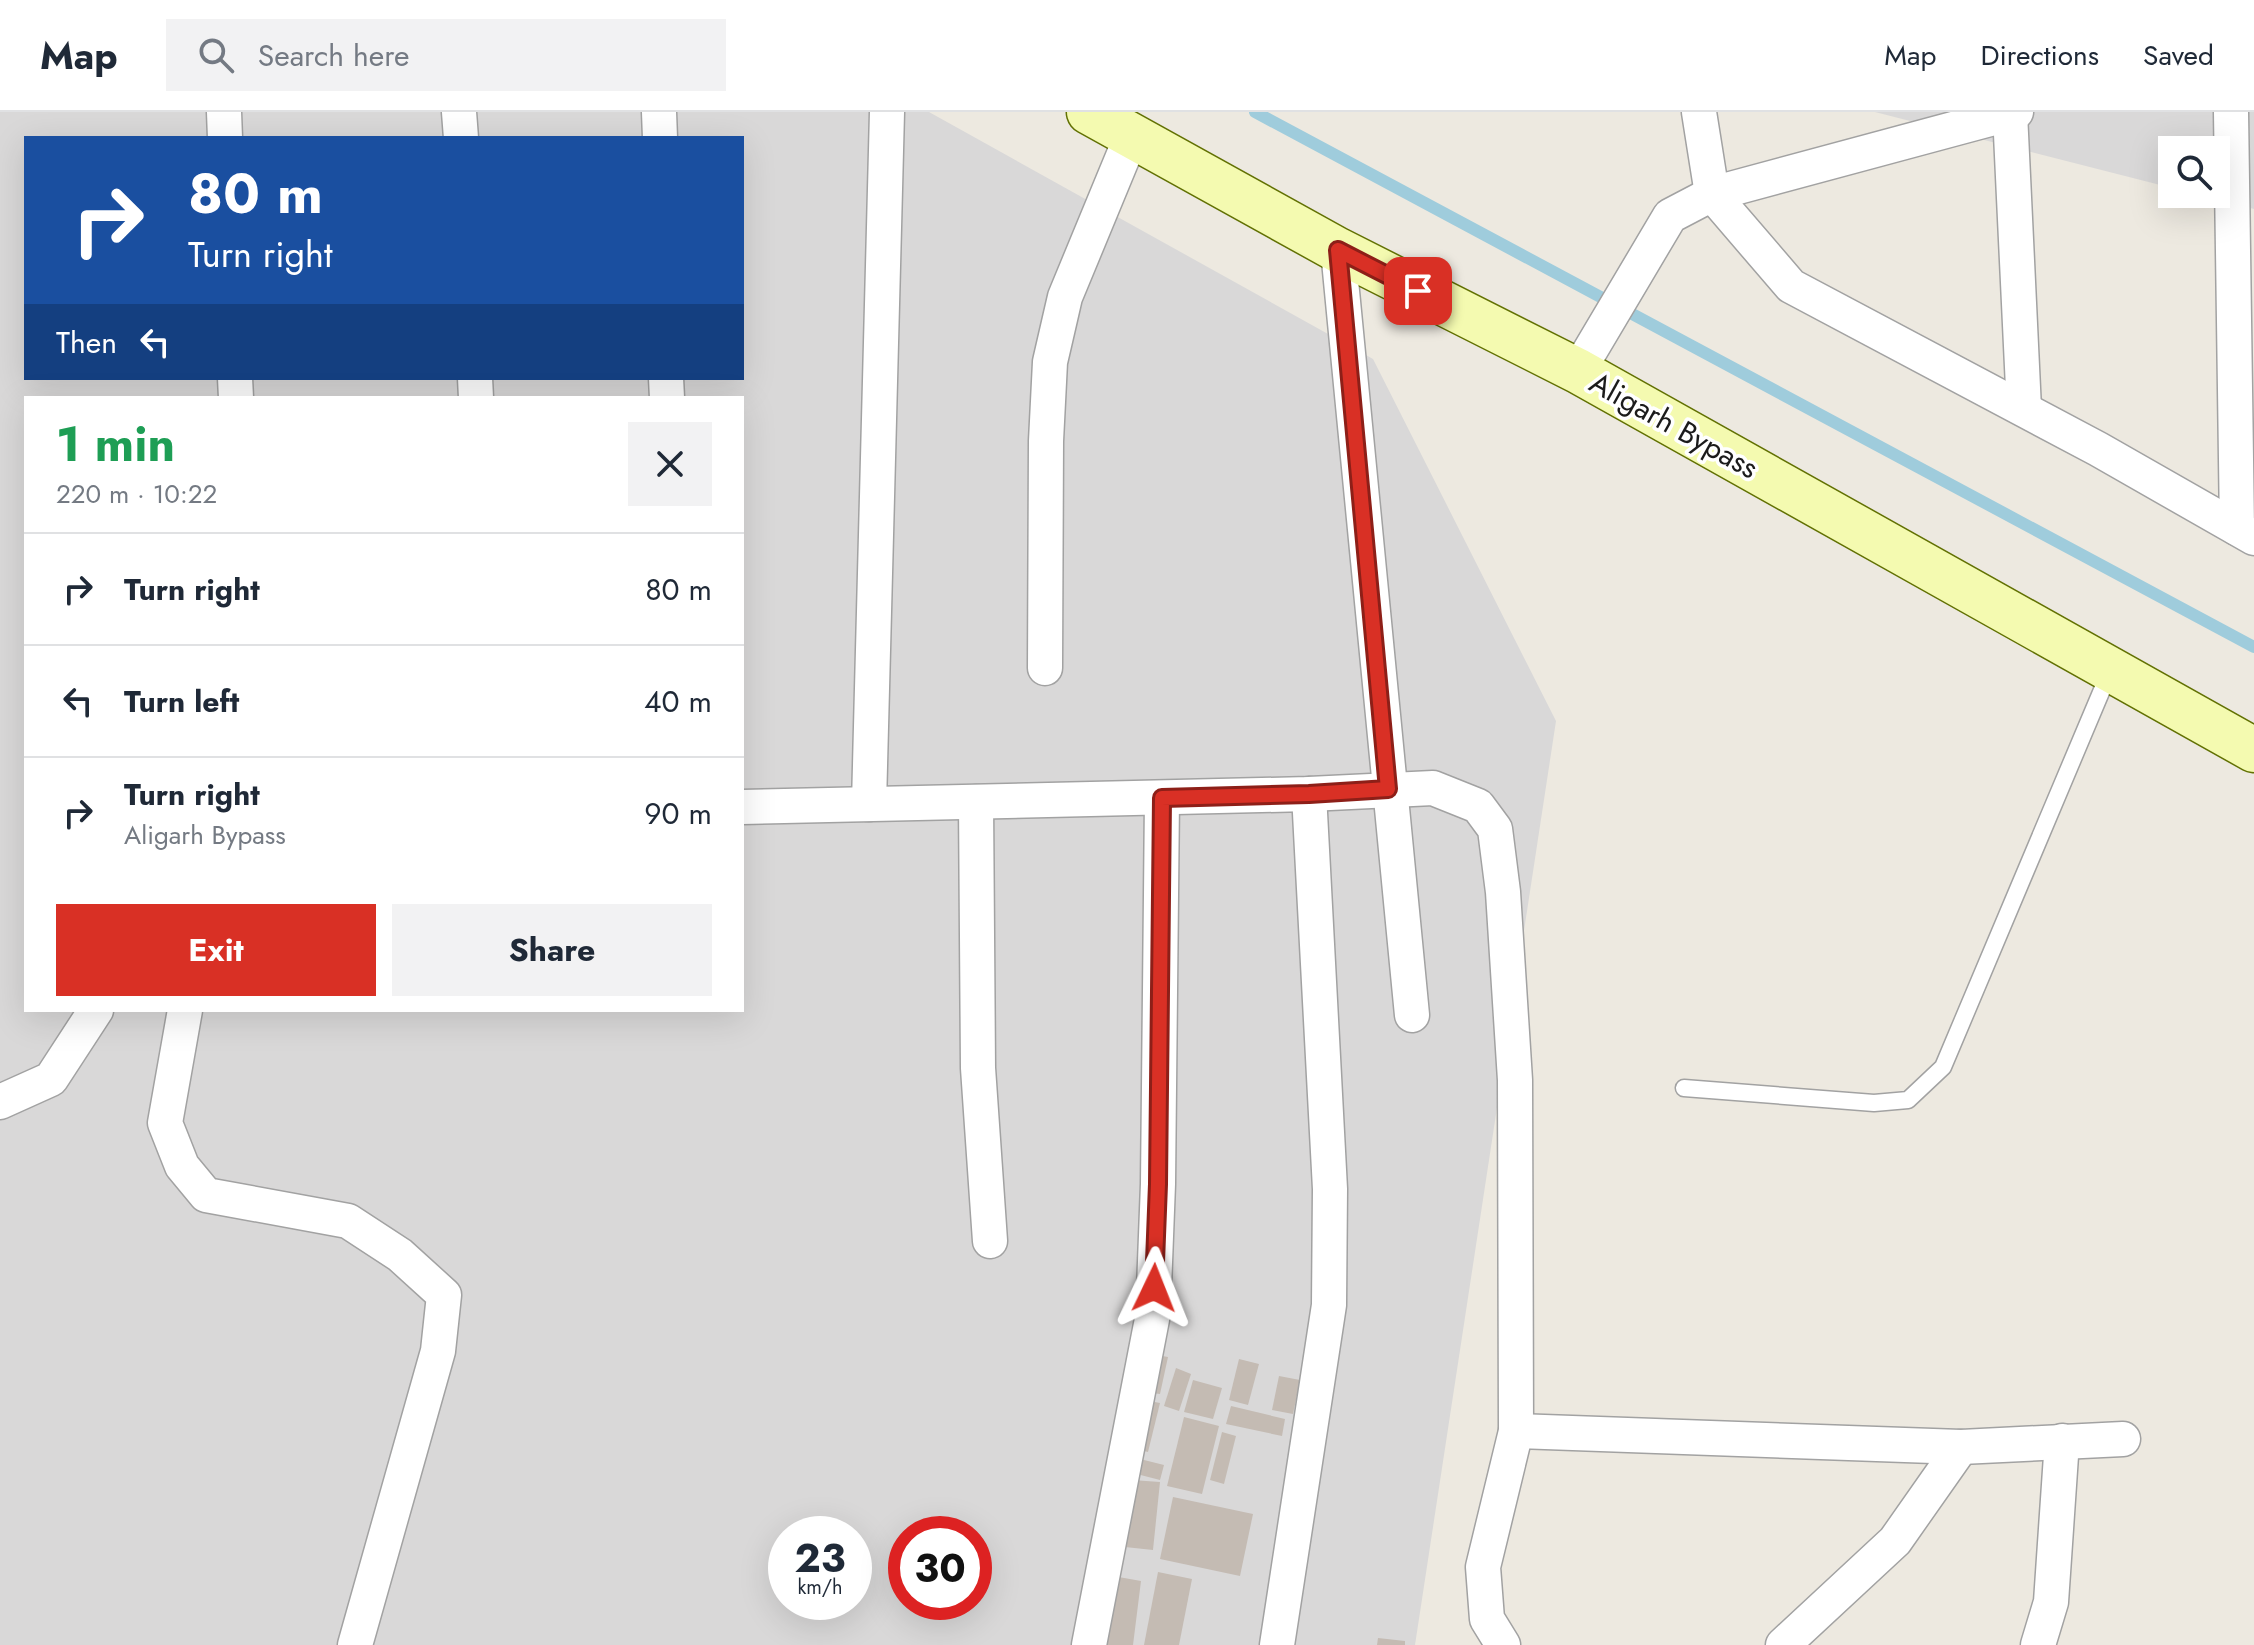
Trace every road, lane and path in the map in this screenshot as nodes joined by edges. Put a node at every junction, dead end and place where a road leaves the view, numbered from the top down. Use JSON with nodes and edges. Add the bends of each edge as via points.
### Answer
{"nodes":[{"id":1,"x":224,"y":112,"type":"edge"},
{"id":2,"x":459,"y":112,"type":"edge"},
{"id":3,"x":659,"y":112,"type":"edge"},
{"id":4,"x":887,"y":112,"type":"edge"},
{"id":5,"x":1089,"y":112,"type":"edge"},
{"id":6,"x":1699,"y":112,"type":"edge"},
{"id":7,"x":2231,"y":112,"type":"edge"},
{"id":8,"x":2013,"y":113,"type":"edge"},
{"id":9,"x":1132,"y":135,"type":"junction"},
{"id":10,"x":225,"y":136,"type":"edge"},
{"id":11,"x":461,"y":136,"type":"edge"},
{"id":12,"x":660,"y":136,"type":"edge"},
{"id":13,"x":1712,"y":194,"type":"junction"},
{"id":14,"x":1338,"y":250,"type":"junction"},
{"id":15,"x":1578,"y":371,"type":"junction"},
{"id":16,"x":2024,"y":409,"type":"junction"},
{"id":17,"x":2245,"y":533,"type":"edge"},
{"id":18,"x":1045,"y":668,"type":"dead end"},
{"id":19,"x":2110,"y":669,"type":"junction"},
{"id":20,"x":2254,"y":750,"type":"edge"},
{"id":21,"x":1388,"y":789,"type":"junction"},
{"id":22,"x":1309,"y":794,"type":"junction"},
{"id":23,"x":1162,"y":798,"type":"junction"},
{"id":24,"x":976,"y":802,"type":"junction"},
{"id":25,"x":869,"y":804,"type":"junction"},
{"id":26,"x":744,"y":807,"type":"edge"},
{"id":27,"x":95,"y":1012,"type":"edge"},
{"id":28,"x":185,"y":1012,"type":"edge"},
{"id":29,"x":1412,"y":1015,"type":"dead end"},
{"id":30,"x":1684,"y":1088,"type":"dead end"},
{"id":31,"x":0,"y":1102,"type":"edge"},
{"id":32,"x":990,"y":1241,"type":"dead end"},
{"id":33,"x":1516,"y":1431,"type":"junction"},
{"id":34,"x":2123,"y":1439,"type":"dead end"},
{"id":35,"x":2062,"y":1441,"type":"junction"},
{"id":36,"x":1961,"y":1447,"type":"junction"},
{"id":37,"x":355,"y":1645,"type":"edge"},
{"id":38,"x":1089,"y":1645,"type":"edge"},
{"id":39,"x":1277,"y":1645,"type":"edge"},
{"id":40,"x":1503,"y":1645,"type":"edge"},
{"id":41,"x":1783,"y":1645,"type":"edge"},
{"id":42,"x":2038,"y":1645,"type":"edge"}],
"edges":[{"from":1,"to":10,"type":"street"},
{"from":2,"to":11,"type":"street"},
{"from":3,"to":12,"type":"street"},
{"from":4,"to":25,"type":"street"},
{"from":5,"to":9,"type":"main road","name":"Aligarh Bypass"},
{"from":6,"to":13,"type":"street"},
{"from":7,"to":17,"type":"street"},
{"from":8,"to":13,"type":"street"},
{"from":8,"to":16,"type":"street"},
{"from":9,"to":14,"type":"main road","name":"Aligarh Bypass"},
{"from":9,"to":18,"type":"street","via":[[1065,297],[1050,362]]},
{"from":13,"to":15,"type":"street","via":[[1670,216]]},
{"from":13,"to":16,"type":"street","via":[[1791,286]]},
{"from":14,"to":15,"type":"main road","name":"Aligarh Bypass"},
{"from":14,"to":21,"type":"street"},
{"from":15,"to":19,"type":"main road","name":"Aligarh Bypass"},
{"from":16,"to":17,"type":"street"},
{"from":19,"to":20,"type":"main road","name":"Aligarh Bypass"},
{"from":19,"to":30,"type":"lane","via":[[1943,1067],[1908,1100],[1874,1103]]},
{"from":21,"to":22,"type":"street"},
{"from":21,"to":29,"type":"street"},
{"from":21,"to":33,"type":"street","via":[[1433,788],[1478,806],[1495,829],[1515,1080]]},
{"from":22,"to":23,"type":"street"},
{"from":22,"to":39,"type":"street","via":[[1330,1189],[1329,1305]]},
{"from":23,"to":24,"type":"street"},
{"from":23,"to":38,"type":"street","via":[[1153,1314]]},
{"from":24,"to":25,"type":"street"},
{"from":24,"to":32,"type":"street","via":[[978,1068]]},
{"from":25,"to":26,"type":"street"},
{"from":27,"to":31,"type":"street","via":[[51,1079]]},
{"from":28,"to":37,"type":"street","via":[[165,1123],[182,1166],[206,1195],[348,1221],[400,1255],[444,1295],[438,1351]]},
{"from":33,"to":36,"type":"street"},
{"from":33,"to":40,"type":"street","via":[[1483,1567],[1487,1619]]},
{"from":34,"to":35,"type":"street"},
{"from":35,"to":36,"type":"street"},
{"from":35,"to":42,"type":"street","via":[[2051,1602]]},
{"from":36,"to":41,"type":"street","via":[[1895,1541]]}]}
